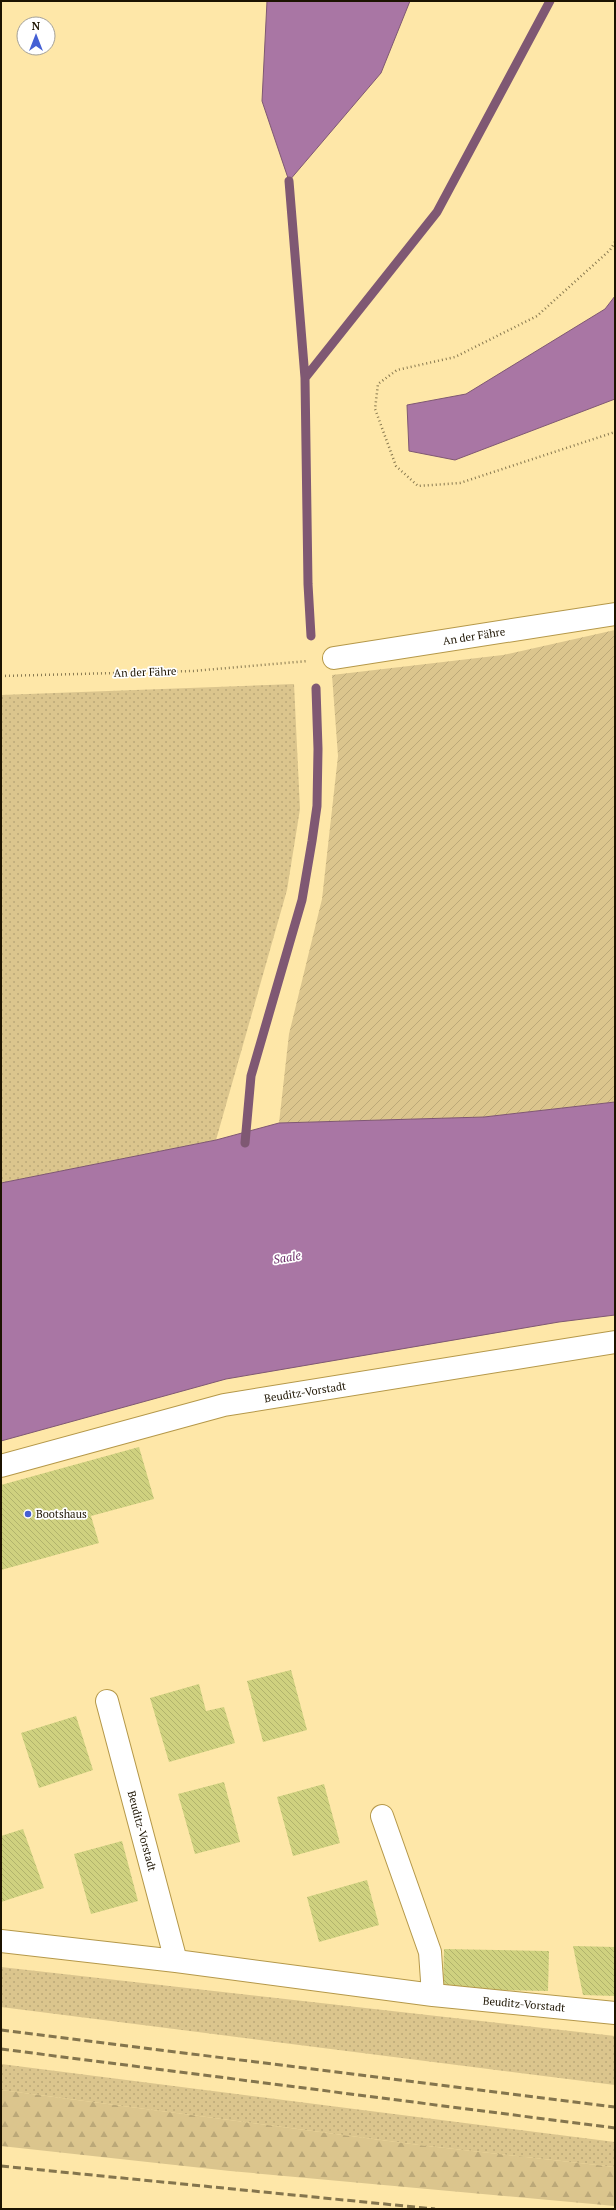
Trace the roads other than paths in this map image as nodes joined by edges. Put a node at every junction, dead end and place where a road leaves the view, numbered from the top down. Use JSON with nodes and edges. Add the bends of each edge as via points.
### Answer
{"nodes":[{"id":1,"x":615,"y":614,"type":"edge"},
{"id":2,"x":334,"y":658,"type":"dead end"},
{"id":3,"x":615,"y":1342,"type":"edge"},
{"id":4,"x":1,"y":1466,"type":"edge"},
{"id":5,"x":107,"y":1701,"type":"dead end"},
{"id":6,"x":382,"y":1816,"type":"dead end"},
{"id":7,"x":1,"y":1941,"type":"edge"},
{"id":8,"x":176,"y":1961,"type":"junction"},
{"id":9,"x":433,"y":1995,"type":"junction"},
{"id":10,"x":615,"y":2013,"type":"edge"}],
"edges":[{"from":1,"to":2,"type":"street","name":"An der Fähre"},
{"from":3,"to":4,"type":"street","name":"Beuditz-Vorstadt","via":[[224,1405]]},
{"from":5,"to":8,"type":"street","name":"Beuditz-Vorstadt"},
{"from":6,"to":9,"type":"street","via":[[430,1952]]},
{"from":7,"to":8,"type":"street","name":"Beuditz-Vorstadt"},
{"from":8,"to":9,"type":"street","name":"Beuditz-Vorstadt"},
{"from":9,"to":10,"type":"street","name":"Beuditz-Vorstadt"}]}
